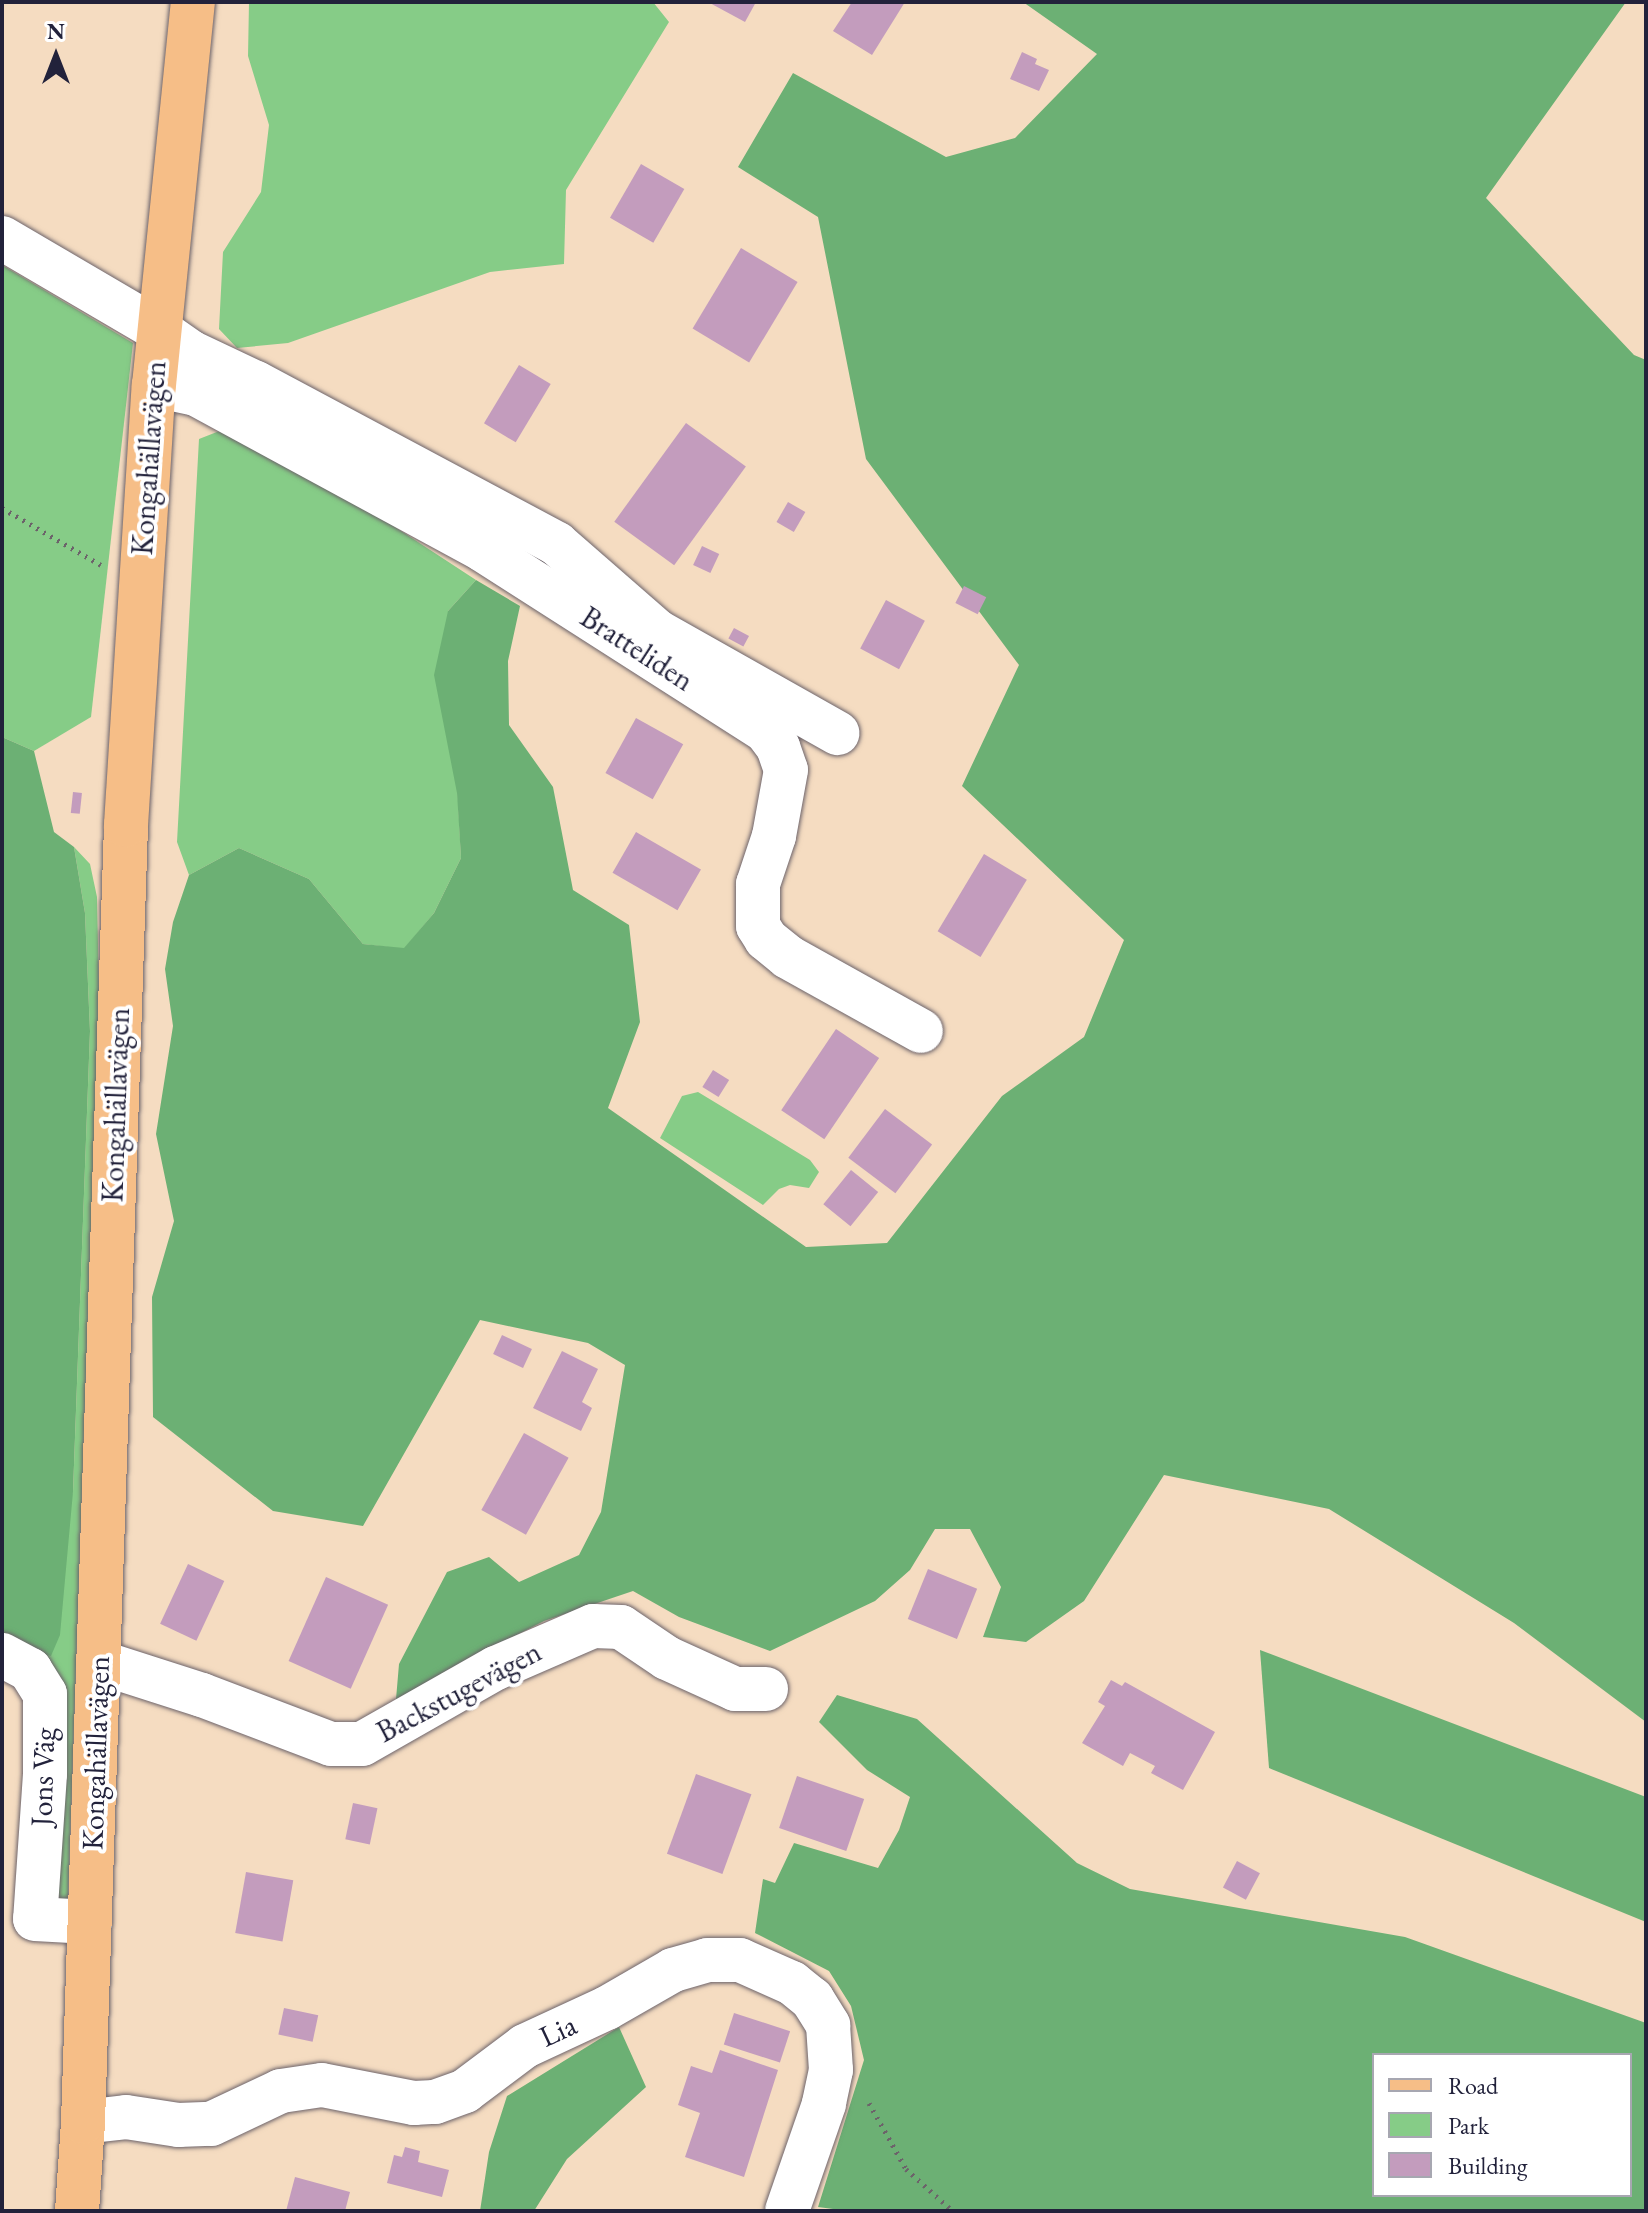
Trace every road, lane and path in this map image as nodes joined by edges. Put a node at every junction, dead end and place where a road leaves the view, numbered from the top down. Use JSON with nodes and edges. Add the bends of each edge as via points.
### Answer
{"nodes":[{"id":1,"x":193,"y":2,"type":"edge"},
{"id":2,"x":2,"y":238,"type":"edge"},
{"id":3,"x":159,"y":330,"type":"junction"},
{"id":4,"x":154,"y":385,"type":"junction"},
{"id":5,"x":2,"y":508,"type":"edge"},
{"id":6,"x":140,"y":588,"type":"junction"},
{"id":7,"x":837,"y":733,"type":"dead end"},
{"id":8,"x":921,"y":1031,"type":"dead end"},
{"id":9,"x":2,"y":1655,"type":"edge"},
{"id":10,"x":99,"y":1662,"type":"junction"},
{"id":11,"x":766,"y":1689,"type":"dead end"},
{"id":12,"x":90,"y":1922,"type":"junction"},
{"id":13,"x":828,"y":2085,"type":"junction"},
{"id":14,"x":83,"y":2122,"type":"junction"},
{"id":15,"x":77,"y":2211,"type":"edge"},
{"id":16,"x":787,"y":2211,"type":"edge"},
{"id":17,"x":953,"y":2211,"type":"edge"}],
"edges":[{"from":1,"to":3,"type":"main road","name":"Kongahällavägen"},
{"from":2,"to":3,"type":"street","name":"Bratteliden"},
{"from":3,"to":4,"type":"main road","name":"Kongahällavägen"},
{"from":3,"to":7,"type":"street","name":"Bratteliden","via":[[190,352],[557,544],[658,632]]},
{"from":4,"to":6,"type":"main road","name":"Kongahällavägen"},
{"from":4,"to":8,"type":"street","name":"Bratteliden","via":[[196,394],[483,550],[766,731],[786,770],[774,836],[758,884],[758,926],[788,957]]},
{"from":5,"to":6,"type":"path"},
{"from":6,"to":10,"type":"main road","name":"Kongahällavägen","via":[[126,825]]},
{"from":9,"to":12,"type":"street","name":"Jons Väg","via":[[30,1670],[45,1694],[35,1919]]},
{"from":10,"to":11,"type":"street","name":"Backstugevägen","via":[[331,1744],[362,1744],[496,1668],[593,1626],[621,1627],[667,1658],[735,1689]]},
{"from":10,"to":12,"type":"main road","name":"Kongahällavägen"},
{"from":12,"to":14,"type":"main road","name":"Kongahällavägen"},
{"from":13,"to":14,"type":"street","name":"Lia","via":[[828,2025],[812,1999],[772,1972],[740,1960],[707,1960],[673,1970],[525,2046],[465,2091],[435,2102],[301,2086],[211,2124],[126,2117]]},
{"from":13,"to":16,"type":"street","name":"Lia"},
{"from":13,"to":17,"type":"path","via":[[868,2102],[906,2169]]},
{"from":14,"to":15,"type":"main road","name":"Kongahällavägen"}]}
